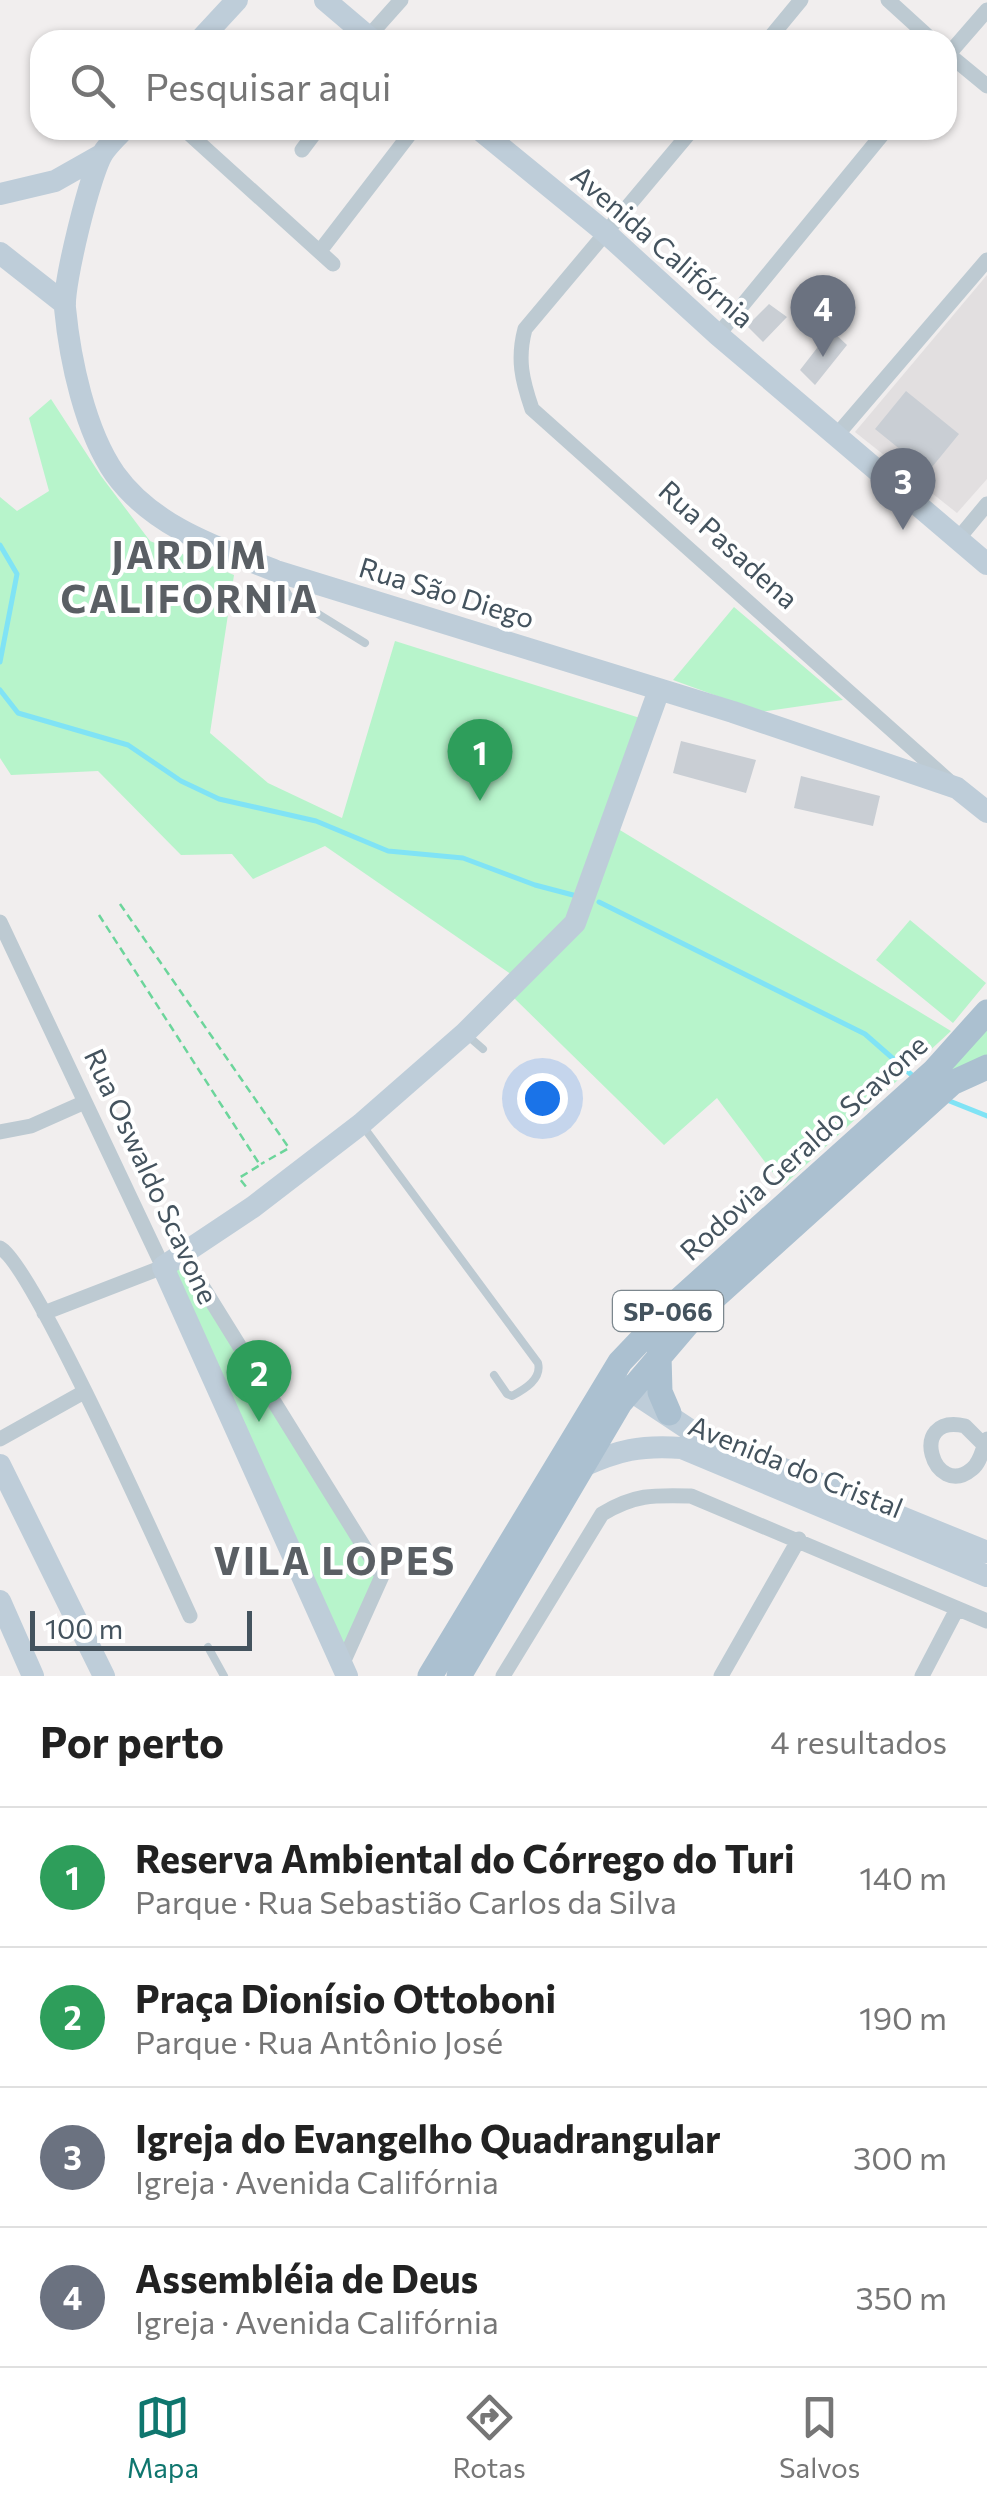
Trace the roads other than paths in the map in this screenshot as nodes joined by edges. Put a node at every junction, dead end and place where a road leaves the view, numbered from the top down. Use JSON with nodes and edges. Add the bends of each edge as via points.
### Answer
{"nodes":[{"id":1,"x":237,"y":0,"type":"edge"},
{"id":2,"x":325,"y":0,"type":"edge"},
{"id":3,"x":401,"y":0,"type":"edge"},
{"id":4,"x":801,"y":0,"type":"edge"},
{"id":5,"x":888,"y":0,"type":"edge"},
{"id":6,"x":987,"y":10,"type":"edge"},
{"id":7,"x":209,"y":30,"type":"edge"},
{"id":8,"x":361,"y":30,"type":"edge"},
{"id":9,"x":377,"y":30,"type":"edge"},
{"id":10,"x":776,"y":30,"type":"edge"},
{"id":11,"x":921,"y":30,"type":"edge"},
{"id":12,"x":957,"y":44,"type":"edge"},
{"id":13,"x":957,"y":63,"type":"edge"},
{"id":14,"x":987,"y":86,"type":"edge"},
{"id":15,"x":115,"y":140,"type":"edge"},
{"id":16,"x":196,"y":140,"type":"edge"},
{"id":17,"x":310,"y":140,"type":"edge"},
{"id":18,"x":404,"y":140,"type":"edge"},
{"id":19,"x":492,"y":140,"type":"edge"},
{"id":20,"x":684,"y":140,"type":"edge"},
{"id":21,"x":878,"y":140,"type":"edge"},
{"id":22,"x":302,"y":150,"type":"dead end"},
{"id":23,"x":102,"y":155,"type":"junction"},
{"id":24,"x":55,"y":181,"type":"junction"},
{"id":25,"x":0,"y":194,"type":"edge"},
{"id":26,"x":83,"y":214,"type":"junction"},
{"id":27,"x":606,"y":232,"type":"junction"},
{"id":28,"x":320,"y":251,"type":"junction"},
{"id":29,"x":0,"y":253,"type":"edge"},
{"id":30,"x":987,"y":260,"type":"edge"},
{"id":31,"x":333,"y":264,"type":"dead end"},
{"id":32,"x":65,"y":304,"type":"junction"},
{"id":33,"x":718,"y":335,"type":"junction"},
{"id":34,"x":836,"y":436,"type":"junction"},
{"id":35,"x":987,"y":504,"type":"edge"},
{"id":36,"x":958,"y":539,"type":"junction"},
{"id":37,"x":987,"y":564,"type":"edge"},
{"id":38,"x":276,"y":571,"type":"junction"},
{"id":39,"x":365,"y":643,"type":"dead end"},
{"id":40,"x":659,"y":690,"type":"junction"},
{"id":41,"x":913,"y":748,"type":"junction"},
{"id":42,"x":899,"y":768,"type":"junction"},
{"id":43,"x":958,"y":788,"type":"junction"},
{"id":44,"x":987,"y":812,"type":"edge"},
{"id":45,"x":0,"y":922,"type":"edge"},
{"id":46,"x":987,"y":1012,"type":"edge"},
{"id":47,"x":465,"y":1033,"type":"junction"},
{"id":48,"x":483,"y":1049,"type":"dead end"},
{"id":49,"x":987,"y":1067,"type":"edge"},
{"id":50,"x":85,"y":1102,"type":"junction"},
{"id":51,"x":361,"y":1124,"type":"junction"},
{"id":52,"x":0,"y":1132,"type":"edge"},
{"id":53,"x":0,"y":1248,"type":"edge"},
{"id":54,"x":173,"y":1261,"type":"junction"},
{"id":55,"x":44,"y":1314,"type":"junction"},
{"id":56,"x":660,"y":1355,"type":"junction"},
{"id":57,"x":494,"y":1374,"type":"dead end"},
{"id":58,"x":621,"y":1384,"type":"junction"},
{"id":59,"x":84,"y":1392,"type":"junction"},
{"id":60,"x":669,"y":1413,"type":"junction"},
{"id":61,"x":0,"y":1439,"type":"edge"},
{"id":62,"x":986,"y":1442,"type":"edge"},
{"id":63,"x":0,"y":1465,"type":"edge"},
{"id":64,"x":982,"y":1465,"type":"edge"},
{"id":65,"x":581,"y":1467,"type":"junction"},
{"id":66,"x":799,"y":1540,"type":"junction"},
{"id":67,"x":987,"y":1552,"type":"edge"},
{"id":68,"x":987,"y":1576,"type":"edge"},
{"id":69,"x":0,"y":1601,"type":"edge"},
{"id":70,"x":956,"y":1609,"type":"junction"},
{"id":71,"x":190,"y":1616,"type":"dead end"},
{"id":72,"x":987,"y":1621,"type":"edge"},
{"id":73,"x":208,"y":1647,"type":"dead end"},
{"id":74,"x":344,"y":1670,"type":"edge"},
{"id":75,"x":462,"y":1675,"type":"edge"},
{"id":76,"x":33,"y":1676,"type":"edge"},
{"id":77,"x":104,"y":1676,"type":"edge"},
{"id":78,"x":224,"y":1676,"type":"edge"},
{"id":79,"x":430,"y":1676,"type":"edge"},
{"id":80,"x":502,"y":1676,"type":"edge"},
{"id":81,"x":720,"y":1676,"type":"edge"},
{"id":82,"x":922,"y":1676,"type":"edge"}],
"edges":[{"from":1,"to":7,"type":"main road"},
{"from":2,"to":8,"type":"main road"},
{"from":3,"to":9,"type":"street"},
{"from":4,"to":10,"type":"street"},
{"from":5,"to":11,"type":"street"},
{"from":6,"to":12,"type":"street"},
{"from":13,"to":14,"type":"street"},
{"from":15,"to":23,"type":"main road","name":"Rua São Diego"},
{"from":16,"to":28,"type":"street"},
{"from":17,"to":22,"type":"street"},
{"from":18,"to":28,"type":"street"},
{"from":19,"to":27,"type":"main road","name":"Avenida Califórnia"},
{"from":20,"to":27,"type":"street"},
{"from":21,"to":33,"type":"street"},
{"from":23,"to":24,"type":"main road"},
{"from":23,"to":26,"type":"main road","name":"Rua São Diego"},
{"from":24,"to":25,"type":"main road"},
{"from":24,"to":26,"type":"main road"},
{"from":26,"to":32,"type":"main road","name":"Rua São Diego"},
{"from":27,"to":33,"type":"main road","name":"Avenida Califórnia"},
{"from":27,"to":41,"type":"street","name":"Rua Pasadena","via":[[525,329],[520,375],[532,409]]},
{"from":28,"to":31,"type":"street"},
{"from":29,"to":32,"type":"main road"},
{"from":30,"to":34,"type":"street"},
{"from":32,"to":38,"type":"main road","name":"Rua São Diego","via":[[85,413],[116,474],[159,518]]},
{"from":33,"to":34,"type":"main road","name":"Avenida Califórnia"},
{"from":34,"to":36,"type":"main road","name":"Avenida Califórnia"},
{"from":35,"to":36,"type":"street"},
{"from":36,"to":37,"type":"main road","name":"Avenida Califórnia"},
{"from":38,"to":39,"type":"lane","via":[[289,596]]},
{"from":38,"to":40,"type":"main road","name":"Rua São Diego"},
{"from":40,"to":42,"type":"main road","name":"Rua São Diego"},
{"from":40,"to":47,"type":"main road","via":[[580,916]]},
{"from":41,"to":42,"type":"street"},
{"from":41,"to":43,"type":"street","name":"Rua Pasadena"},
{"from":42,"to":43,"type":"main road","name":"Rua São Diego"},
{"from":43,"to":44,"type":"main road","name":"Rua Pasadena"},
{"from":45,"to":50,"type":"street","name":"Rua Oswaldo Scavone"},
{"from":46,"to":58,"type":"main road","name":"Rodovia Geraldo Scavone","number":"SP-066","via":[[934,1071],[678,1300],[620,1362]]},
{"from":47,"to":48,"type":"lane"},
{"from":47,"to":51,"type":"main road"},
{"from":49,"to":56,"type":"main road","name":"Rodovia Geraldo Scavone","number":"SP-066","via":[[952,1083],[696,1314]]},
{"from":50,"to":52,"type":"street"},
{"from":50,"to":54,"type":"street","name":"Rua Oswaldo Scavone"},
{"from":51,"to":54,"type":"main road"},
{"from":51,"to":57,"type":"lane","via":[[540,1370],[512,1396]]},
{"from":53,"to":55,"type":"street","via":[[16,1262]]},
{"from":54,"to":55,"type":"street"},
{"from":54,"to":74,"type":"main road","name":"Rua Oswaldo Scavone"},
{"from":54,"to":74,"type":"street","via":[[382,1576]]},
{"from":55,"to":59,"type":"street"},
{"from":56,"to":58,"type":"main road","name":"Rodovia Geraldo Scavone","number":"SP-066"},
{"from":56,"to":60,"type":"main road","via":[[660,1392]]},
{"from":58,"to":60,"type":"main road","name":"Avenida do Cristal"},
{"from":58,"to":65,"type":"main road","name":"Rodovia Geraldo Scavone","number":"SP-066"},
{"from":58,"to":79,"type":"main road","name":"Rodovia Geraldo Scavone","number":"SP-066"},
{"from":59,"to":61,"type":"street"},
{"from":59,"to":71,"type":"street"},
{"from":60,"to":67,"type":"main road","name":"Avenida do Cristal","via":[[693,1432]]},
{"from":62,"to":64,"type":"street"},
{"from":62,"to":64,"type":"street","via":[[958,1424],[942,1428],[930,1449],[948,1474]]},
{"from":63,"to":77,"type":"main road"},
{"from":65,"to":68,"type":"main road","name":"Avenida do Cristal","via":[[646,1445],[682,1448]]},
{"from":65,"to":75,"type":"main road","name":"Rodovia Geraldo Scavone","number":"SP-066"},
{"from":66,"to":70,"type":"street"},
{"from":66,"to":80,"type":"street","via":[[691,1496],[627,1499],[602,1514]]},
{"from":66,"to":81,"type":"street"},
{"from":69,"to":76,"type":"main road"},
{"from":70,"to":72,"type":"street"},
{"from":70,"to":82,"type":"street"},
{"from":73,"to":78,"type":"lane"}]}
